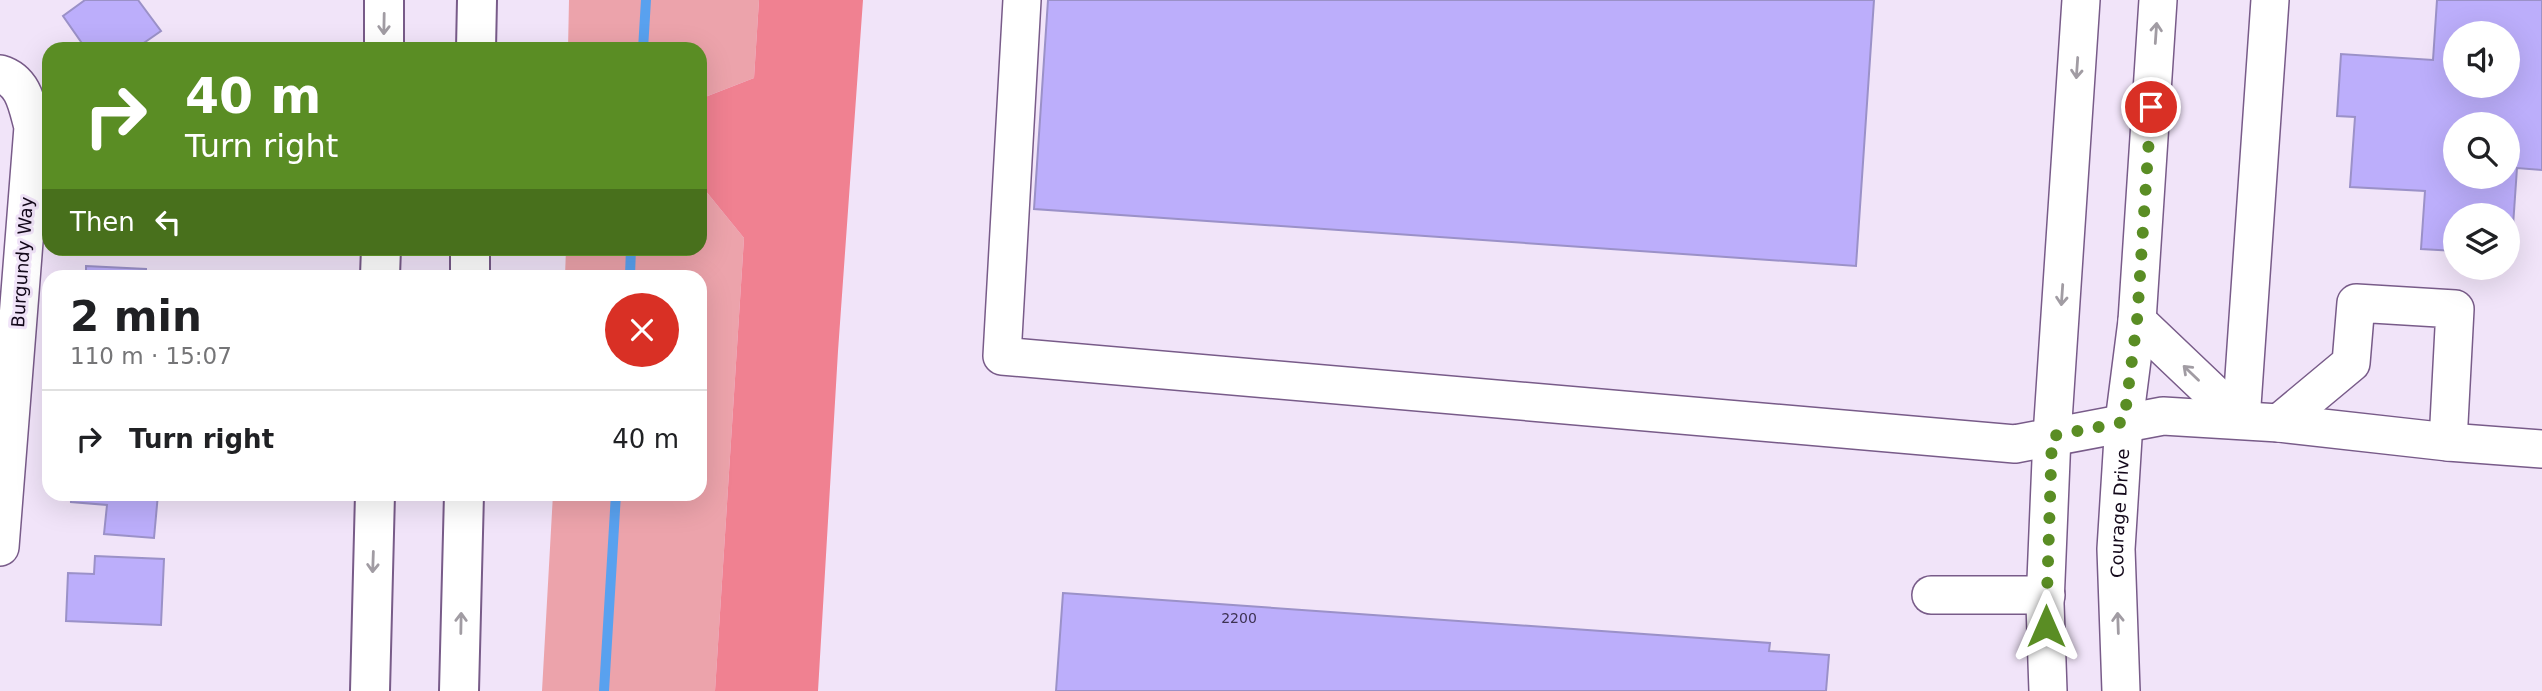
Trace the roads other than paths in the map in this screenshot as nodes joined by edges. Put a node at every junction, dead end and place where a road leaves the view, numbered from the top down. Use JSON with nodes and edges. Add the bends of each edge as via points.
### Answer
{"nodes":[{"id":1,"x":384,"y":0,"type":"edge"},
{"id":2,"x":477,"y":0,"type":"edge"},
{"id":3,"x":1022,"y":0,"type":"edge"},
{"id":4,"x":2081,"y":0,"type":"edge"},
{"id":5,"x":2158,"y":0,"type":"edge"},
{"id":6,"x":2270,"y":0,"type":"edge"},
{"id":7,"x":384,"y":42,"type":"edge"},
{"id":8,"x":475,"y":42,"type":"edge"},
{"id":9,"x":0,"y":74,"type":"edge"},
{"id":10,"x":2137,"y":321,"type":"junction"},
{"id":11,"x":2241,"y":420,"type":"junction"},
{"id":12,"x":2124,"y":422,"type":"junction"},
{"id":13,"x":2279,"y":423,"type":"junction"},
{"id":14,"x":2052,"y":436,"type":"junction"},
{"id":15,"x":2448,"y":442,"type":"junction"},
{"id":16,"x":2542,"y":449,"type":"edge"},
{"id":17,"x":375,"y":501,"type":"edge"},
{"id":18,"x":464,"y":501,"type":"edge"},
{"id":19,"x":0,"y":547,"type":"edge"},
{"id":20,"x":1931,"y":594,"type":"dead end"},
{"id":21,"x":2046,"y":595,"type":"junction"},
{"id":22,"x":370,"y":691,"type":"edge"},
{"id":23,"x":459,"y":691,"type":"edge"},
{"id":24,"x":2048,"y":691,"type":"edge"},
{"id":25,"x":2121,"y":691,"type":"edge"}],
"edges":[{"from":1,"to":7,"type":"highway","one_way":true},
{"from":2,"to":8,"type":"highway"},
{"from":3,"to":14,"type":"street","via":[[1002,356],[2015,444]]},
{"from":4,"to":14,"type":"street","one_way":true},
{"from":10,"to":5,"type":"street","name":"Courage Drive","one_way":true},
{"from":6,"to":11,"type":"street"},
{"from":9,"to":19,"type":"street","name":"Burgundy Way","via":[[23,89],[33,127]]},
{"from":11,"to":10,"type":"street","one_way":true},
{"from":10,"to":12,"type":"street","name":"Courage Drive"},
{"from":11,"to":12,"type":"street","via":[[2163,416]]},
{"from":11,"to":13,"type":"street"},
{"from":12,"to":14,"type":"street"},
{"from":25,"to":12,"type":"street","name":"Courage Drive","one_way":true,"via":[[2116,549]]},
{"from":13,"to":15,"type":"street"},
{"from":13,"to":15,"type":"street","via":[[2351,363],[2356,303],[2455,309]]},
{"from":14,"to":21,"type":"street"},
{"from":15,"to":16,"type":"street"},
{"from":17,"to":22,"type":"highway","one_way":true},
{"from":23,"to":18,"type":"highway","one_way":true},
{"from":20,"to":21,"type":"street"},
{"from":21,"to":24,"type":"street"}]}
